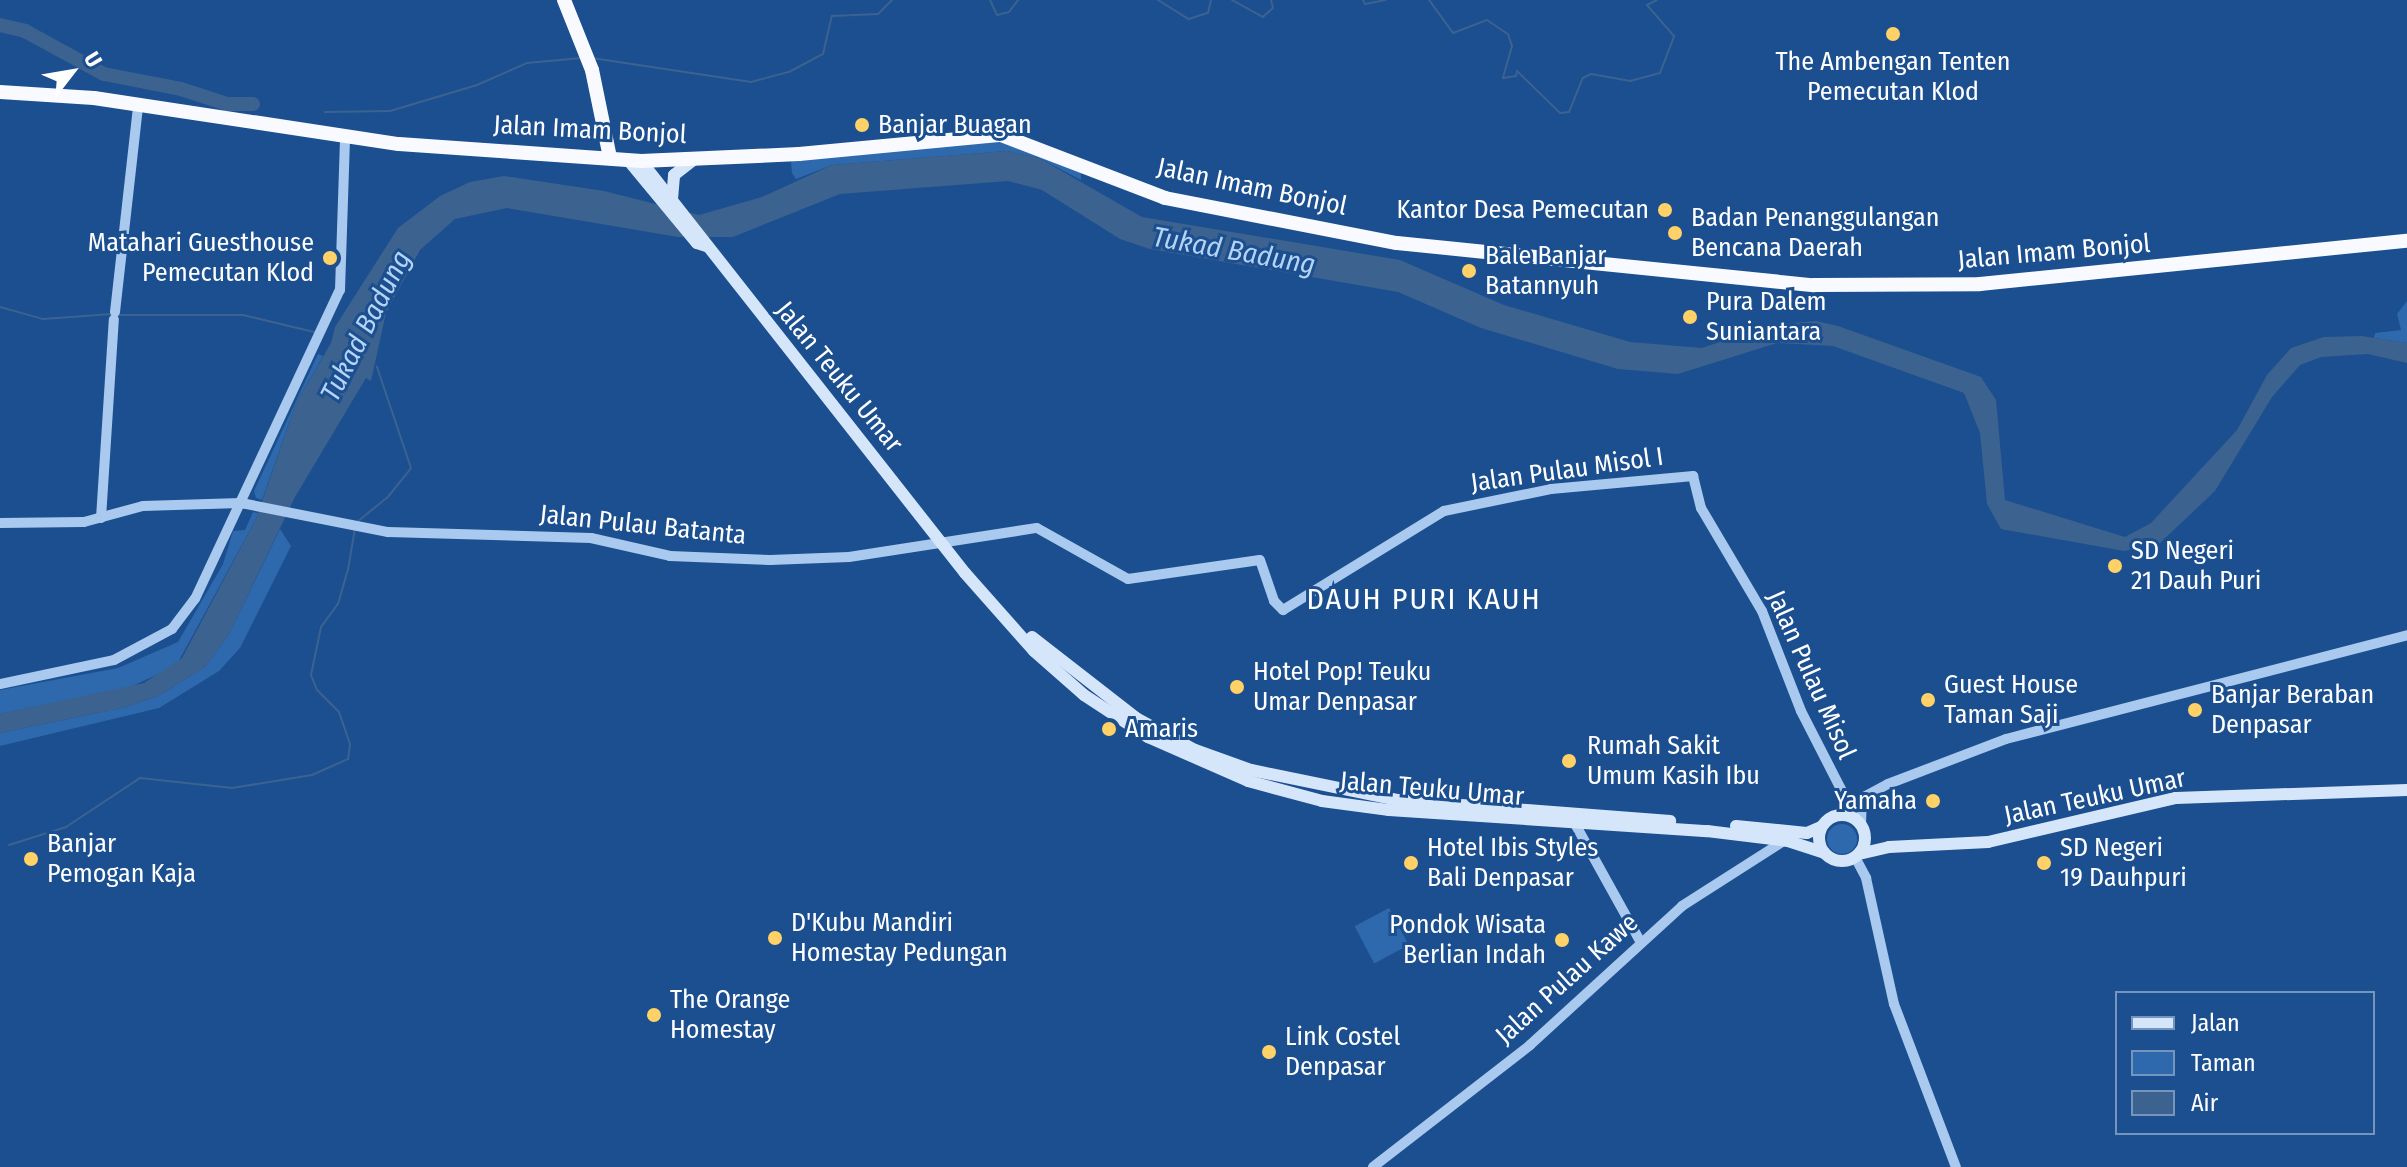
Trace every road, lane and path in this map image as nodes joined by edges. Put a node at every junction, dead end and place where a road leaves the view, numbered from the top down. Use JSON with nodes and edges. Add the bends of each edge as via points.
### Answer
{"nodes":[{"id":1,"x":564,"y":0,"type":"edge"},
{"id":2,"x":0,"y":92,"type":"edge"},
{"id":3,"x":138,"y":106,"type":"junction"},
{"id":4,"x":345,"y":137,"type":"junction"},
{"id":5,"x":610,"y":158,"type":"junction"},
{"id":6,"x":635,"y":160,"type":"junction"},
{"id":7,"x":693,"y":160,"type":"junction"},
{"id":8,"x":671,"y":203,"type":"junction"},
{"id":9,"x":2407,"y":241,"type":"edge"},
{"id":10,"x":1693,"y":476,"type":"joint"},
{"id":11,"x":241,"y":503,"type":"junction"},
{"id":12,"x":101,"y":518,"type":"junction"},
{"id":13,"x":0,"y":523,"type":"edge"},
{"id":14,"x":944,"y":541,"type":"junction"},
{"id":15,"x":2407,"y":635,"type":"edge"},
{"id":16,"x":0,"y":684,"type":"edge"},
{"id":17,"x":2407,"y":790,"type":"edge"},
{"id":18,"x":1862,"y":797,"type":"junction"},
{"id":19,"x":1848,"y":810,"type":"junction"},
{"id":20,"x":1574,"y":822,"type":"junction"},
{"id":21,"x":1861,"y":824,"type":"junction"},
{"id":22,"x":1821,"y":827,"type":"junction"},
{"id":23,"x":1790,"y":836,"type":"junction"},
{"id":24,"x":1865,"y":838,"type":"junction"},
{"id":25,"x":1889,"y":847,"type":"junction"},
{"id":26,"x":1824,"y":853,"type":"junction"},
{"id":27,"x":1857,"y":856,"type":"junction"},
{"id":28,"x":1640,"y":941,"type":"junction"},
{"id":29,"x":1373,"y":1167,"type":"edge"},
{"id":30,"x":1956,"y":1167,"type":"edge"}],
"edges":[{"from":1,"to":5,"type":"highway","via":[[592,70]]},
{"from":2,"to":3,"type":"highway","name":"Jalan Imam Bonjol"},
{"from":3,"to":4,"type":"highway","name":"Jalan Imam Bonjol"},
{"from":3,"to":12,"type":"street","via":[[114,316]]},
{"from":4,"to":5,"type":"highway","name":"Jalan Imam Bonjol"},
{"from":4,"to":11,"type":"street","via":[[343,276]]},
{"from":5,"to":6,"type":"highway","name":"Jalan Imam Bonjol"},
{"from":6,"to":7,"type":"highway","name":"Jalan Imam Bonjol"},
{"from":6,"to":8,"type":"main road","name":"Jalan Teuku Umar"},
{"from":7,"to":8,"type":"main road","via":[[674,175]]},
{"from":7,"to":9,"type":"highway","name":"Jalan Imam Bonjol","via":[[1010,136],[1165,198],[1397,243],[1814,285],[1994,283]]},
{"from":8,"to":14,"type":"main road","name":"Jalan Teuku Umar"},
{"from":10,"to":14,"type":"street","name":"Jalan Pulau Misol I","via":[[1551,489],[1444,511],[1283,610],[1274,601],[1260,560],[1128,579],[1045,530]]},
{"from":10,"to":19,"type":"street","name":"Jalan Pulau Misol","via":[[1702,511],[1762,611]]},
{"from":11,"to":12,"type":"street","via":[[143,506]]},
{"from":11,"to":14,"type":"street","name":"Jalan Pulau Batanta","via":[[370,528],[591,538],[670,556],[831,559]]},
{"from":11,"to":16,"type":"street","via":[[195,599],[172,629],[114,660]]},
{"from":12,"to":13,"type":"street"},
{"from":14,"to":20,"type":"main road","name":"Jalan Teuku Umar","via":[[1050,668],[1122,721],[1192,759],[1322,801]]},
{"from":14,"to":23,"type":"main road","name":"Jalan Teuku Umar","via":[[1054,658],[1136,718],[1219,759],[1397,800]]},
{"from":15,"to":18,"type":"street","via":[[2037,729],[1941,762]]},
{"from":17,"to":25,"type":"main road","name":"Jalan Teuku Umar","via":[[2176,798],[1988,842]]},
{"from":18,"to":19,"type":"street"},
{"from":18,"to":21,"type":"street"},
{"from":19,"to":21,"type":"main road"},
{"from":19,"to":22,"type":"main road"},
{"from":20,"to":23,"type":"main road","name":"Jalan Teuku Umar"},
{"from":20,"to":28,"type":"street"},
{"from":21,"to":24,"type":"main road"},
{"from":22,"to":23,"type":"main road","name":"Jalan Teuku Umar"},
{"from":22,"to":26,"type":"main road"},
{"from":23,"to":26,"type":"main road","name":"Jalan Teuku Umar"},
{"from":23,"to":28,"type":"street","name":"Jalan Pulau Kawe","via":[[1695,897]]},
{"from":24,"to":25,"type":"main road","name":"Jalan Teuku Umar"},
{"from":24,"to":27,"type":"main road"},
{"from":25,"to":27,"type":"main road","name":"Jalan Teuku Umar"},
{"from":26,"to":27,"type":"main road","via":[[1838,861]]},
{"from":27,"to":30,"type":"street","via":[[1894,1004]]},
{"from":28,"to":29,"type":"street","name":"Jalan Pulau Kawe","via":[[1530,1045]]}]}
